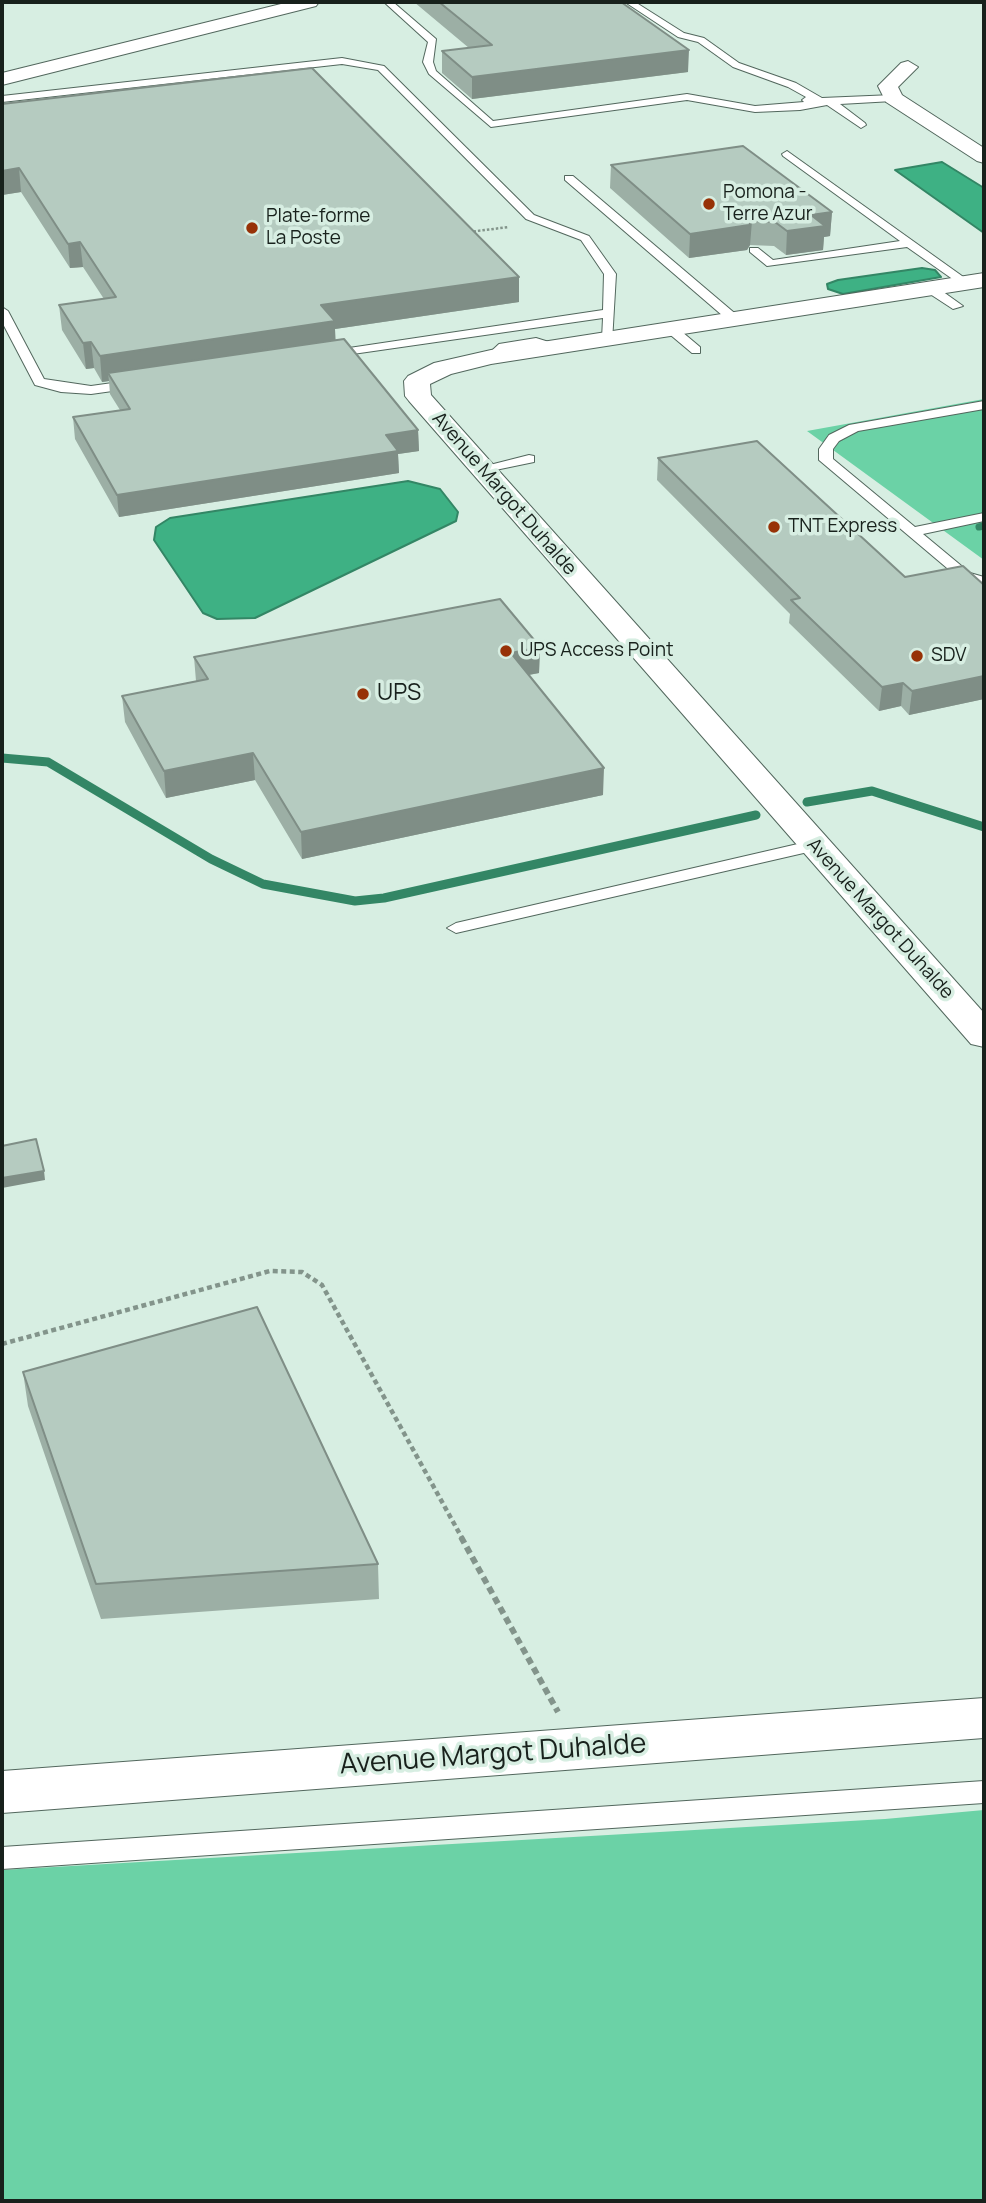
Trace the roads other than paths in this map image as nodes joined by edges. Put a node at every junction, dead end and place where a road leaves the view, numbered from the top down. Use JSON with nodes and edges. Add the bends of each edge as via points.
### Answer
{"nodes":[{"id":1,"x":310,"y":2,"type":"edge"},
{"id":2,"x":388,"y":2,"type":"edge"},
{"id":3,"x":629,"y":2,"type":"edge"},
{"id":4,"x":908,"y":67,"type":"dead end"},
{"id":5,"x":2,"y":79,"type":"edge"},
{"id":6,"x":893,"y":98,"type":"junction"},
{"id":7,"x":2,"y":99,"type":"edge"},
{"id":8,"x":824,"y":102,"type":"junction"},
{"id":9,"x":861,"y":125,"type":"dead end"},
{"id":10,"x":787,"y":154,"type":"dead end"},
{"id":11,"x":984,"y":157,"type":"edge"},
{"id":12,"x":569,"y":178,"type":"dead end"},
{"id":13,"x":909,"y":243,"type":"junction"},
{"id":14,"x":754,"y":250,"type":"edge"},
{"id":15,"x":969,"y":290,"type":"edge"},
{"id":16,"x":2,"y":311,"type":"edge"},
{"id":17,"x":734,"y":319,"type":"junction"},
{"id":18,"x":608,"y":326,"type":"junction"},
{"id":19,"x":671,"y":329,"type":"junction"},
{"id":20,"x":696,"y":350,"type":"dead end"},
{"id":21,"x":311,"y":358,"type":"edge"},
{"id":22,"x":142,"y":383,"type":"edge"},
{"id":23,"x":984,"y":405,"type":"edge"},
{"id":24,"x":529,"y":459,"type":"dead end"},
{"id":25,"x":481,"y":469,"type":"junction"},
{"id":26,"x":984,"y":517,"type":"edge"},
{"id":27,"x":911,"y":531,"type":"junction"},
{"id":28,"x":984,"y":581,"type":"edge"},
{"id":29,"x":815,"y":845,"type":"junction"},
{"id":30,"x":456,"y":928,"type":"dead end"},
{"id":31,"x":984,"y":1036,"type":"edge"},
{"id":32,"x":984,"y":1718,"type":"edge"},
{"id":33,"x":2,"y":1792,"type":"edge"},
{"id":34,"x":984,"y":1792,"type":"edge"},
{"id":35,"x":2,"y":1858,"type":"edge"}],
"edges":[{"from":1,"to":5,"type":"street"},
{"from":2,"to":8,"type":"lane","via":[[433,41],[428,62],[432,72],[491,124],[687,97],[755,109]]},
{"from":3,"to":8,"type":"lane","via":[[681,35],[701,40],[736,65]]},
{"from":4,"to":6,"type":"street","via":[[888,86]]},
{"from":6,"to":8,"type":"lane"},
{"from":6,"to":11,"type":"street"},
{"from":7,"to":18,"type":"lane","via":[[342,61],[381,68],[530,217],[585,238],[610,274]]},
{"from":8,"to":9,"type":"lane"},
{"from":10,"to":13,"type":"lane"},
{"from":12,"to":17,"type":"lane"},
{"from":13,"to":14,"type":"lane","via":[[771,264]]},
{"from":13,"to":15,"type":"lane"},
{"from":15,"to":17,"type":"street","name":"Avenue Margot Duhalde","via":[[931,289]]},
{"from":16,"to":22,"type":"lane","via":[[39,382],[91,390]]},
{"from":17,"to":19,"type":"street","name":"Avenue Margot Duhalde"},
{"from":18,"to":19,"type":"street","name":"Avenue Margot Duhalde"},
{"from":18,"to":21,"type":"lane"},
{"from":18,"to":25,"type":"street","name":"Avenue Margot Duhalde","via":[[559,347],[443,368],[417,381],[418,396]]},
{"from":19,"to":20,"type":"lane"},
{"from":23,"to":27,"type":"lane","via":[[854,428],[834,438],[826,449],[826,460]]},
{"from":24,"to":25,"type":"lane"},
{"from":25,"to":29,"type":"street","name":"Avenue Margot Duhalde"},
{"from":26,"to":27,"type":"lane"},
{"from":27,"to":28,"type":"lane","via":[[965,576]]},
{"from":29,"to":30,"type":"lane"},
{"from":29,"to":31,"type":"street","name":"Avenue Margot Duhalde"},
{"from":32,"to":33,"type":"street","name":"Avenue Margot Duhalde"},
{"from":34,"to":35,"type":"lane"}]}
